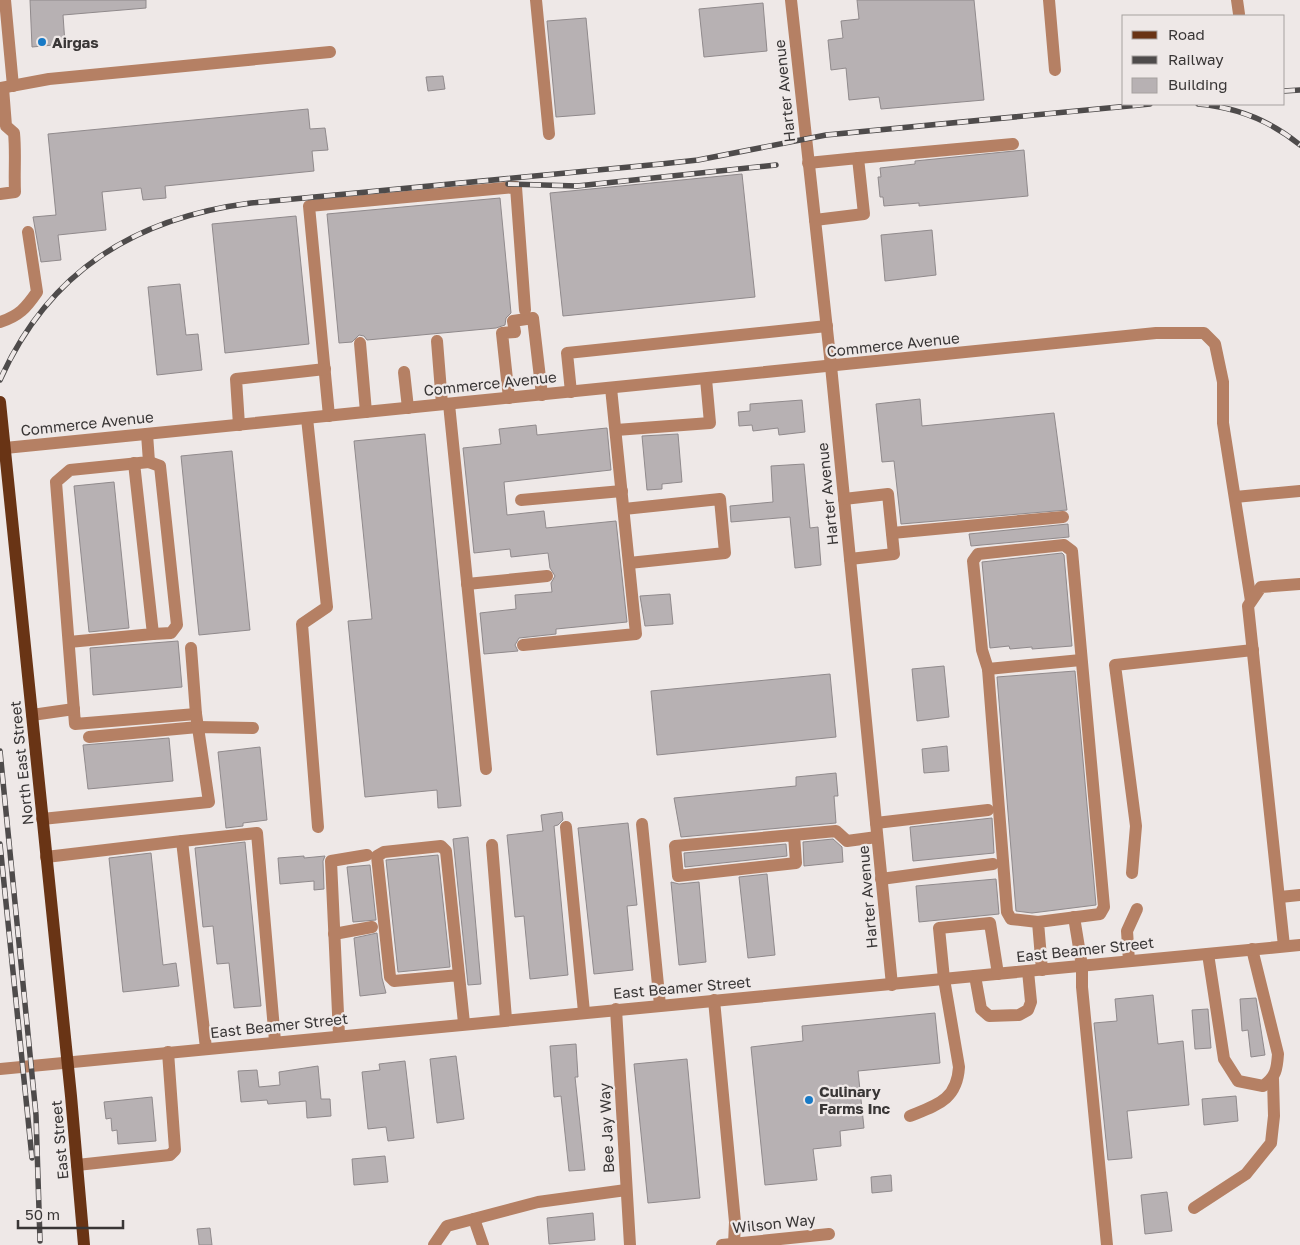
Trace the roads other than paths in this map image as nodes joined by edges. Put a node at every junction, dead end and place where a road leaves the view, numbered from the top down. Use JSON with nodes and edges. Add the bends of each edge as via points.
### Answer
{"nodes":[{"id":1,"x":5,"y":0,"type":"edge"},
{"id":2,"x":536,"y":0,"type":"edge"},
{"id":3,"x":791,"y":0,"type":"edge"},
{"id":4,"x":1049,"y":0,"type":"edge"},
{"id":5,"x":1237,"y":0,"type":"edge"},
{"id":6,"x":1239,"y":14,"type":"dead end"},
{"id":7,"x":4,"y":27,"type":"edge"},
{"id":8,"x":330,"y":52,"type":"dead end"},
{"id":9,"x":1055,"y":70,"type":"dead end"},
{"id":10,"x":5,"y":87,"type":"edge"},
{"id":11,"x":549,"y":134,"type":"dead end"},
{"id":12,"x":1013,"y":144,"type":"dead end"},
{"id":13,"x":858,"y":158,"type":"junction"},
{"id":14,"x":808,"y":163,"type":"junction"},
{"id":15,"x":0,"y":194,"type":"edge"},
{"id":16,"x":814,"y":220,"type":"junction"},
{"id":17,"x":28,"y":232,"type":"dead end"},
{"id":18,"x":525,"y":310,"type":"dead end"},
{"id":19,"x":0,"y":322,"type":"edge"},
{"id":20,"x":827,"y":326,"type":"junction"},
{"id":21,"x":437,"y":341,"type":"dead end"},
{"id":22,"x":360,"y":343,"type":"dead end"},
{"id":23,"x":831,"y":366,"type":"junction"},
{"id":24,"x":325,"y":369,"type":"junction"},
{"id":25,"x":404,"y":372,"type":"dead end"},
{"id":26,"x":706,"y":378,"type":"junction"},
{"id":27,"x":611,"y":388,"type":"junction"},
{"id":28,"x":570,"y":392,"type":"junction"},
{"id":29,"x":542,"y":395,"type":"junction"},
{"id":30,"x":508,"y":398,"type":"junction"},
{"id":31,"x":0,"y":402,"type":"edge"},
{"id":32,"x":446,"y":404,"type":"junction"},
{"id":33,"x":408,"y":408,"type":"junction"},
{"id":34,"x":366,"y":412,"type":"junction"},
{"id":35,"x":329,"y":416,"type":"junction"},
{"id":36,"x":307,"y":418,"type":"junction"},
{"id":37,"x":239,"y":425,"type":"junction"},
{"id":38,"x":616,"y":430,"type":"junction"},
{"id":39,"x":147,"y":434,"type":"junction"},
{"id":40,"x":5,"y":448,"type":"junction"},
{"id":41,"x":149,"y":462,"type":"junction"},
{"id":42,"x":134,"y":463,"type":"junction"},
{"id":43,"x":622,"y":491,"type":"junction"},
{"id":44,"x":1300,"y":491,"type":"edge"},
{"id":45,"x":1235,"y":497,"type":"junction"},
{"id":46,"x":844,"y":499,"type":"junction"},
{"id":47,"x":521,"y":500,"type":"dead end"},
{"id":48,"x":624,"y":509,"type":"junction"},
{"id":49,"x":1063,"y":517,"type":"dead end"},
{"id":50,"x":892,"y":533,"type":"junction"},
{"id":51,"x":850,"y":559,"type":"junction"},
{"id":52,"x":629,"y":563,"type":"junction"},
{"id":53,"x":548,"y":576,"type":"dead end"},
{"id":54,"x":467,"y":584,"type":"junction"},
{"id":55,"x":1300,"y":584,"type":"edge"},
{"id":56,"x":1251,"y":601,"type":"junction"},
{"id":57,"x":153,"y":634,"type":"junction"},
{"id":58,"x":69,"y":642,"type":"junction"},
{"id":59,"x":523,"y":645,"type":"dead end"},
{"id":60,"x":191,"y":648,"type":"dead end"},
{"id":61,"x":1253,"y":650,"type":"junction"},
{"id":62,"x":1081,"y":660,"type":"junction"},
{"id":63,"x":988,"y":669,"type":"junction"},
{"id":64,"x":74,"y":709,"type":"junction"},
{"id":65,"x":32,"y":715,"type":"junction"},
{"id":66,"x":197,"y":721,"type":"junction"},
{"id":67,"x":253,"y":728,"type":"dead end"},
{"id":68,"x":89,"y":737,"type":"dead end"},
{"id":69,"x":486,"y":769,"type":"dead end"},
{"id":70,"x":988,"y":810,"type":"dead end"},
{"id":71,"x":42,"y":818,"type":"junction"},
{"id":72,"x":876,"y":823,"type":"junction"},
{"id":73,"x":642,"y":824,"type":"dead end"},
{"id":74,"x":318,"y":827,"type":"dead end"},
{"id":75,"x":566,"y":827,"type":"dead end"},
{"id":76,"x":794,"y":835,"type":"junction"},
{"id":77,"x":878,"y":837,"type":"junction"},
{"id":78,"x":182,"y":841,"type":"junction"},
{"id":79,"x":492,"y":845,"type":"dead end"},
{"id":80,"x":367,"y":855,"type":"dead end"},
{"id":81,"x":46,"y":856,"type":"junction"},
{"id":82,"x":993,"y":864,"type":"dead end"},
{"id":83,"x":1132,"y":873,"type":"dead end"},
{"id":84,"x":882,"y":879,"type":"junction"},
{"id":85,"x":1300,"y":894,"type":"edge"},
{"id":86,"x":1280,"y":897,"type":"junction"},
{"id":87,"x":1137,"y":909,"type":"dead end"},
{"id":88,"x":1074,"y":917,"type":"junction"},
{"id":89,"x":1038,"y":922,"type":"junction"},
{"id":90,"x":372,"y":928,"type":"dead end"},
{"id":91,"x":334,"y":934,"type":"junction"},
{"id":92,"x":1300,"y":945,"type":"edge"},
{"id":93,"x":1284,"y":946,"type":"junction"},
{"id":94,"x":1252,"y":950,"type":"junction"},
{"id":95,"x":1208,"y":954,"type":"junction"},
{"id":96,"x":1129,"y":962,"type":"junction"},
{"id":97,"x":1082,"y":966,"type":"junction"},
{"id":98,"x":1042,"y":970,"type":"junction"},
{"id":99,"x":1028,"y":971,"type":"junction"},
{"id":100,"x":459,"y":974,"type":"junction"},
{"id":101,"x":998,"y":974,"type":"junction"},
{"id":102,"x":975,"y":976,"type":"junction"},
{"id":103,"x":944,"y":979,"type":"junction"},
{"id":104,"x":892,"y":984,"type":"junction"},
{"id":105,"x":714,"y":1000,"type":"junction"},
{"id":106,"x":660,"y":1005,"type":"junction"},
{"id":107,"x":616,"y":1009,"type":"junction"},
{"id":108,"x":584,"y":1012,"type":"junction"},
{"id":109,"x":506,"y":1019,"type":"junction"},
{"id":110,"x":464,"y":1023,"type":"junction"},
{"id":111,"x":339,"y":1035,"type":"junction"},
{"id":112,"x":275,"y":1041,"type":"junction"},
{"id":113,"x":206,"y":1048,"type":"junction"},
{"id":114,"x":168,"y":1052,"type":"junction"},
{"id":115,"x":67,"y":1062,"type":"junction"},
{"id":116,"x":0,"y":1069,"type":"edge"},
{"id":117,"x":1273,"y":1079,"type":"junction"},
{"id":118,"x":910,"y":1116,"type":"dead end"},
{"id":119,"x":77,"y":1165,"type":"junction"},
{"id":120,"x":626,"y":1190,"type":"junction"},
{"id":121,"x":1194,"y":1208,"type":"dead end"},
{"id":122,"x":474,"y":1219,"type":"junction"},
{"id":123,"x":829,"y":1234,"type":"dead end"},
{"id":124,"x":728,"y":1244,"type":"edge"},
{"id":125,"x":84,"y":1245,"type":"edge"},
{"id":126,"x":434,"y":1245,"type":"edge"},
{"id":127,"x":483,"y":1245,"type":"edge"},
{"id":128,"x":630,"y":1245,"type":"edge"},
{"id":129,"x":1106,"y":1245,"type":"edge"}],
"edges":[{"from":1,"to":7,"type":"street"},
{"from":2,"to":11,"type":"street"},
{"from":3,"to":14,"type":"street","name":"Harter Avenue"},
{"from":4,"to":9,"type":"street"},
{"from":5,"to":6,"type":"street"},
{"from":7,"to":10,"type":"street"},
{"from":8,"to":10,"type":"street","via":[[49,79]]},
{"from":10,"to":15,"type":"street","via":[[6,126],[14,132],[16,150],[13,163],[15,192]]},
{"from":12,"to":13,"type":"street"},
{"from":13,"to":14,"type":"street"},
{"from":13,"to":16,"type":"street","via":[[864,214]]},
{"from":14,"to":16,"type":"street","name":"Harter Avenue"},
{"from":16,"to":20,"type":"street","name":"Harter Avenue"},
{"from":17,"to":19,"type":"street","via":[[37,292],[25,310]]},
{"from":18,"to":24,"type":"street","via":[[516,188],[310,206]]},
{"from":20,"to":23,"type":"street","name":"Harter Avenue"},
{"from":20,"to":28,"type":"street","via":[[567,353]]},
{"from":21,"to":32,"type":"street"},
{"from":22,"to":34,"type":"street"},
{"from":23,"to":26,"type":"street","name":"Commerce Avenue"},
{"from":23,"to":45,"type":"street","name":"Commerce Avenue","via":[[1156,333],[1204,332],[1215,344],[1223,382],[1223,423]]},
{"from":23,"to":46,"type":"street","name":"Harter Avenue"},
{"from":24,"to":35,"type":"street"},
{"from":24,"to":37,"type":"street","via":[[236,379]]},
{"from":25,"to":33,"type":"street"},
{"from":26,"to":27,"type":"street","name":"Commerce Avenue"},
{"from":26,"to":38,"type":"street","via":[[710,423]]},
{"from":27,"to":28,"type":"street","name":"Commerce Avenue"},
{"from":27,"to":38,"type":"street"},
{"from":28,"to":29,"type":"street","name":"Commerce Avenue"},
{"from":29,"to":30,"type":"street","name":"Commerce Avenue"},
{"from":29,"to":30,"type":"street","via":[[533,318],[513,321],[514,332],[502,334]]},
{"from":30,"to":32,"type":"street","name":"Commerce Avenue"},
{"from":31,"to":40,"type":"main road","name":"North East Street"},
{"from":32,"to":33,"type":"street","name":"Commerce Avenue"},
{"from":32,"to":54,"type":"street"},
{"from":33,"to":34,"type":"street","name":"Commerce Avenue"},
{"from":34,"to":35,"type":"street","name":"Commerce Avenue"},
{"from":35,"to":36,"type":"street","name":"Commerce Avenue"},
{"from":36,"to":37,"type":"street","name":"Commerce Avenue"},
{"from":36,"to":74,"type":"street","via":[[327,607],[302,624]]},
{"from":37,"to":39,"type":"street","name":"Commerce Avenue"},
{"from":38,"to":43,"type":"street"},
{"from":39,"to":40,"type":"street","name":"Commerce Avenue"},
{"from":39,"to":41,"type":"street"},
{"from":40,"to":65,"type":"main road","name":"North East Street"},
{"from":41,"to":42,"type":"street"},
{"from":41,"to":57,"type":"street","via":[[160,466],[177,625],[171,633]]},
{"from":42,"to":57,"type":"street"},
{"from":42,"to":58,"type":"street","via":[[70,470],[56,482]]},
{"from":43,"to":47,"type":"street"},
{"from":43,"to":48,"type":"street"},
{"from":44,"to":45,"type":"street"},
{"from":45,"to":56,"type":"street"},
{"from":46,"to":50,"type":"street","via":[[888,494]]},
{"from":46,"to":51,"type":"street","name":"Harter Avenue"},
{"from":48,"to":52,"type":"street"},
{"from":48,"to":52,"type":"street","via":[[720,499],[721,508],[725,553]]},
{"from":49,"to":50,"type":"street"},
{"from":50,"to":51,"type":"street","via":[[894,554]]},
{"from":51,"to":72,"type":"street","name":"Harter Avenue"},
{"from":52,"to":59,"type":"street","via":[[636,634]]},
{"from":53,"to":54,"type":"street"},
{"from":54,"to":69,"type":"street"},
{"from":55,"to":56,"type":"street","via":[[1261,587]]},
{"from":56,"to":61,"type":"street","via":[[1248,606]]},
{"from":57,"to":58,"type":"street"},
{"from":58,"to":64,"type":"street"},
{"from":60,"to":66,"type":"street"},
{"from":61,"to":83,"type":"street","via":[[1115,665],[1136,826]]},
{"from":61,"to":86,"type":"street"},
{"from":62,"to":63,"type":"street"},
{"from":62,"to":63,"type":"street","via":[[1072,551],[1064,545],[978,554],[973,561],[982,650]]},
{"from":62,"to":88,"type":"street","via":[[1104,907],[1100,914]]},
{"from":63,"to":89,"type":"street","via":[[1007,912],[1011,919]]},
{"from":64,"to":65,"type":"street"},
{"from":64,"to":66,"type":"street","via":[[75,724]]},
{"from":65,"to":71,"type":"main road","name":"North East Street"},
{"from":66,"to":67,"type":"street"},
{"from":66,"to":68,"type":"street"},
{"from":66,"to":71,"type":"street","via":[[209,802]]},
{"from":70,"to":72,"type":"street"},
{"from":71,"to":81,"type":"main road","name":"North East Street"},
{"from":72,"to":77,"type":"street","name":"Harter Avenue"},
{"from":73,"to":106,"type":"street"},
{"from":75,"to":108,"type":"street"},
{"from":76,"to":76,"type":"street","via":[[675,846],[678,876],[796,863]]},
{"from":76,"to":77,"type":"street","via":[[836,831],[847,841]]},
{"from":77,"to":84,"type":"street","name":"Harter Avenue"},
{"from":78,"to":81,"type":"street"},
{"from":78,"to":112,"type":"street","via":[[257,834]]},
{"from":78,"to":113,"type":"street"},
{"from":79,"to":109,"type":"street"},
{"from":80,"to":91,"type":"street","via":[[332,861]]},
{"from":81,"to":115,"type":"main road","name":"North East Street"},
{"from":82,"to":84,"type":"street"},
{"from":84,"to":104,"type":"street","name":"Harter Avenue"},
{"from":85,"to":86,"type":"street"},
{"from":86,"to":93,"type":"street"},
{"from":87,"to":96,"type":"street","via":[[1127,931]]},
{"from":88,"to":89,"type":"street"},
{"from":88,"to":97,"type":"street"},
{"from":89,"to":98,"type":"street"},
{"from":90,"to":91,"type":"street"},
{"from":91,"to":111,"type":"street"},
{"from":92,"to":93,"type":"street","name":"East Beamer Street"},
{"from":93,"to":94,"type":"street","name":"East Beamer Street"},
{"from":94,"to":95,"type":"street","name":"East Beamer Street"},
{"from":94,"to":117,"type":"street","via":[[1278,1054]]},
{"from":95,"to":96,"type":"street","name":"East Beamer Street"},
{"from":95,"to":117,"type":"street","via":[[1224,1059],[1238,1081],[1263,1086]]},
{"from":96,"to":97,"type":"street","name":"East Beamer Street"},
{"from":97,"to":98,"type":"street","name":"East Beamer Street"},
{"from":97,"to":129,"type":"street"},
{"from":98,"to":99,"type":"street","name":"East Beamer Street"},
{"from":99,"to":101,"type":"street","name":"East Beamer Street"},
{"from":99,"to":102,"type":"street","via":[[1031,1002],[1028,1010],[1019,1015],[989,1016],[981,1009]]},
{"from":100,"to":100,"type":"street","via":[[446,851],[441,846],[384,852],[377,856],[390,977],[394,981]]},
{"from":100,"to":110,"type":"street"},
{"from":101,"to":102,"type":"street","name":"East Beamer Street"},
{"from":101,"to":103,"type":"street","via":[[990,923],[939,928]]},
{"from":102,"to":103,"type":"street","name":"East Beamer Street"},
{"from":103,"to":104,"type":"street","name":"East Beamer Street"},
{"from":103,"to":118,"type":"street","via":[[959,1067],[958,1082],[939,1104]]},
{"from":104,"to":105,"type":"street","name":"East Beamer Street"},
{"from":105,"to":106,"type":"street","name":"East Beamer Street"},
{"from":105,"to":124,"type":"street","via":[[735,1222]]},
{"from":106,"to":107,"type":"street","name":"East Beamer Street"},
{"from":107,"to":108,"type":"street","name":"East Beamer Street"},
{"from":107,"to":120,"type":"street","name":"Bee Jay Way"},
{"from":108,"to":109,"type":"street","name":"East Beamer Street"},
{"from":109,"to":110,"type":"street","name":"East Beamer Street"},
{"from":110,"to":111,"type":"street","name":"East Beamer Street"},
{"from":111,"to":112,"type":"street","name":"East Beamer Street"},
{"from":112,"to":113,"type":"street","name":"East Beamer Street"},
{"from":113,"to":114,"type":"street","name":"East Beamer Street"},
{"from":114,"to":115,"type":"street","name":"East Beamer Street"},
{"from":114,"to":119,"type":"street","via":[[175,1150],[170,1155]]},
{"from":115,"to":116,"type":"street","name":"East Beamer Street"},
{"from":115,"to":119,"type":"main road","name":"East Street"},
{"from":117,"to":121,"type":"street","via":[[1271,1143],[1246,1174]]},
{"from":119,"to":125,"type":"main road","name":"East Street"},
{"from":120,"to":122,"type":"street","via":[[538,1202]]},
{"from":120,"to":128,"type":"street","name":"Bee Jay Way"},
{"from":122,"to":126,"type":"street","via":[[447,1226]]},
{"from":122,"to":127,"type":"street"},
{"from":123,"to":124,"type":"street","name":"Wilson Way"}]}
